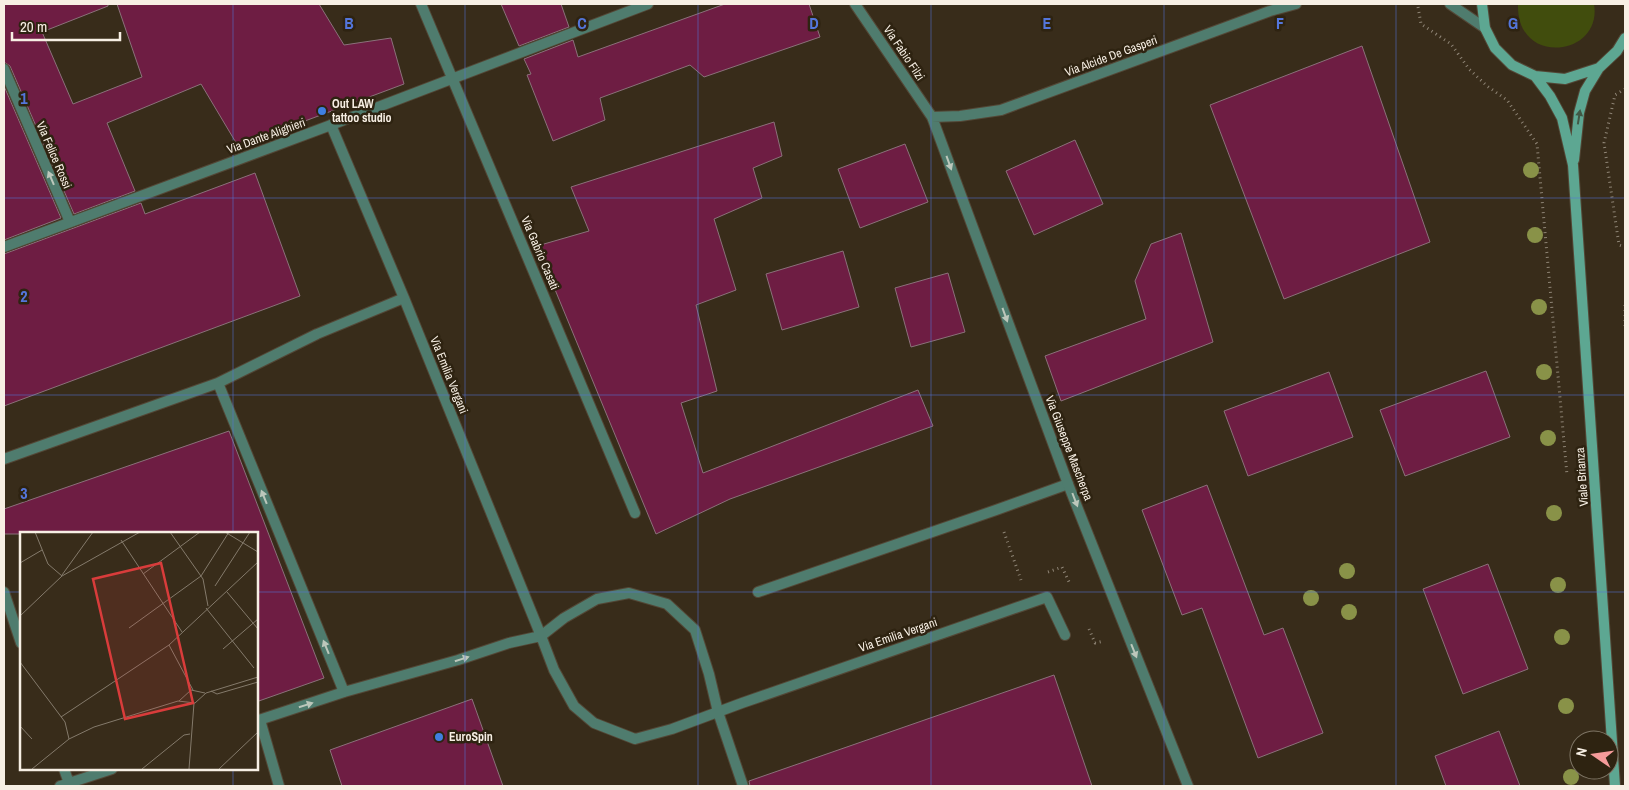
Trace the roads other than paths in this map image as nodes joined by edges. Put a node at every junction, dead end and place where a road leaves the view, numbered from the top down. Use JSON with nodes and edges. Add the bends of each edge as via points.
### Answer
{"nodes":[{"id":1,"x":421,"y":4,"type":"edge"},
{"id":2,"x":648,"y":4,"type":"edge"},
{"id":3,"x":855,"y":4,"type":"edge"},
{"id":4,"x":1296,"y":4,"type":"edge"},
{"id":5,"x":1450,"y":4,"type":"edge"},
{"id":6,"x":1482,"y":4,"type":"edge"},
{"id":7,"x":1485,"y":28,"type":"junction"},
{"id":8,"x":1625,"y":38,"type":"edge"},
{"id":9,"x":1621,"y":50,"type":"edge"},
{"id":10,"x":1599,"y":68,"type":"junction"},
{"id":11,"x":4,"y":69,"type":"edge"},
{"id":12,"x":1535,"y":76,"type":"junction"},
{"id":13,"x":453,"y":77,"type":"junction"},
{"id":14,"x":932,"y":117,"type":"junction"},
{"id":15,"x":331,"y":125,"type":"junction"},
{"id":16,"x":1573,"y":166,"type":"junction"},
{"id":17,"x":70,"y":222,"type":"junction"},
{"id":18,"x":4,"y":247,"type":"edge"},
{"id":19,"x":404,"y":298,"type":"junction"},
{"id":20,"x":218,"y":383,"type":"junction"},
{"id":21,"x":4,"y":459,"type":"edge"},
{"id":22,"x":1068,"y":484,"type":"junction"},
{"id":23,"x":636,"y":513,"type":"dead end"},
{"id":24,"x":4,"y":592,"type":"edge"},
{"id":25,"x":758,"y":592,"type":"dead end"},
{"id":26,"x":1065,"y":635,"type":"dead end"},
{"id":27,"x":541,"y":636,"type":"junction"},
{"id":28,"x":20,"y":640,"type":"edge"},
{"id":29,"x":344,"y":692,"type":"junction"},
{"id":30,"x":718,"y":712,"type":"junction"},
{"id":31,"x":258,"y":721,"type":"edge"},
{"id":32,"x":64,"y":770,"type":"edge"},
{"id":33,"x":109,"y":770,"type":"edge"},
{"id":34,"x":64,"y":785,"type":"edge"},
{"id":35,"x":280,"y":786,"type":"edge"},
{"id":36,"x":743,"y":786,"type":"edge"},
{"id":37,"x":1188,"y":786,"type":"edge"},
{"id":38,"x":1615,"y":786,"type":"edge"}],
"edges":[{"from":1,"to":13,"type":"street","name":"Via Gabrio Casati"},
{"from":2,"to":13,"type":"street","name":"Via Dante Alighieri"},
{"from":3,"to":14,"type":"street","name":"Via Fabio Filzi"},
{"from":4,"to":14,"type":"street","name":"Via Alcide De Gasperi","via":[[1000,110]]},
{"from":5,"to":7,"type":"street"},
{"from":6,"to":7,"type":"main road","name":"Viale Brianza"},
{"from":7,"to":12,"type":"main road","name":"Viale Brianza","via":[[1495,48],[1512,65]]},
{"from":8,"to":9,"type":"main road","name":"Viale Brianza"},
{"from":9,"to":10,"type":"main road","name":"Viale Brianza"},
{"from":10,"to":12,"type":"main road","name":"Viale Brianza","via":[[1564,79]]},
{"from":16,"to":10,"type":"main road","name":"Viale Brianza","one_way":true,"via":[[1585,91]]},
{"from":17,"to":11,"type":"street","name":"Via Felice Rossi","one_way":true},
{"from":12,"to":16,"type":"main road","name":"Viale Brianza","via":[[1562,118]]},
{"from":13,"to":15,"type":"street","name":"Via Dante Alighieri"},
{"from":13,"to":23,"type":"street","name":"Via Gabrio Casati"},
{"from":14,"to":22,"type":"street","name":"Via Giuseppe Mascherpa","one_way":true},
{"from":15,"to":17,"type":"street","name":"Via Dante Alighieri"},
{"from":15,"to":19,"type":"street","name":"Via Emilia Vergani"},
{"from":16,"to":38,"type":"main road","name":"Viale Brianza"},
{"from":17,"to":18,"type":"street","name":"Via Dante Alighieri"},
{"from":19,"to":20,"type":"street","via":[[317,334]]},
{"from":19,"to":27,"type":"street","name":"Via Emilia Vergani"},
{"from":20,"to":21,"type":"street"},
{"from":29,"to":20,"type":"street","one_way":true},
{"from":22,"to":25,"type":"street"},
{"from":22,"to":37,"type":"street","name":"Via Giuseppe Mascherpa","one_way":true},
{"from":24,"to":28,"type":"street"},
{"from":26,"to":30,"type":"street","name":"Via Emilia Vergani","via":[[1047,597]]},
{"from":29,"to":27,"type":"street","one_way":true},
{"from":27,"to":30,"type":"street","name":"Via Emilia Vergani","via":[[554,670],[574,706],[594,723],[634,739]]},
{"from":27,"to":30,"type":"street","via":[[597,599],[629,593],[667,604],[695,630]]},
{"from":31,"to":29,"type":"street","one_way":true},
{"from":30,"to":36,"type":"street"},
{"from":31,"to":35,"type":"street"},
{"from":32,"to":34,"type":"street"},
{"from":33,"to":34,"type":"street"}]}
